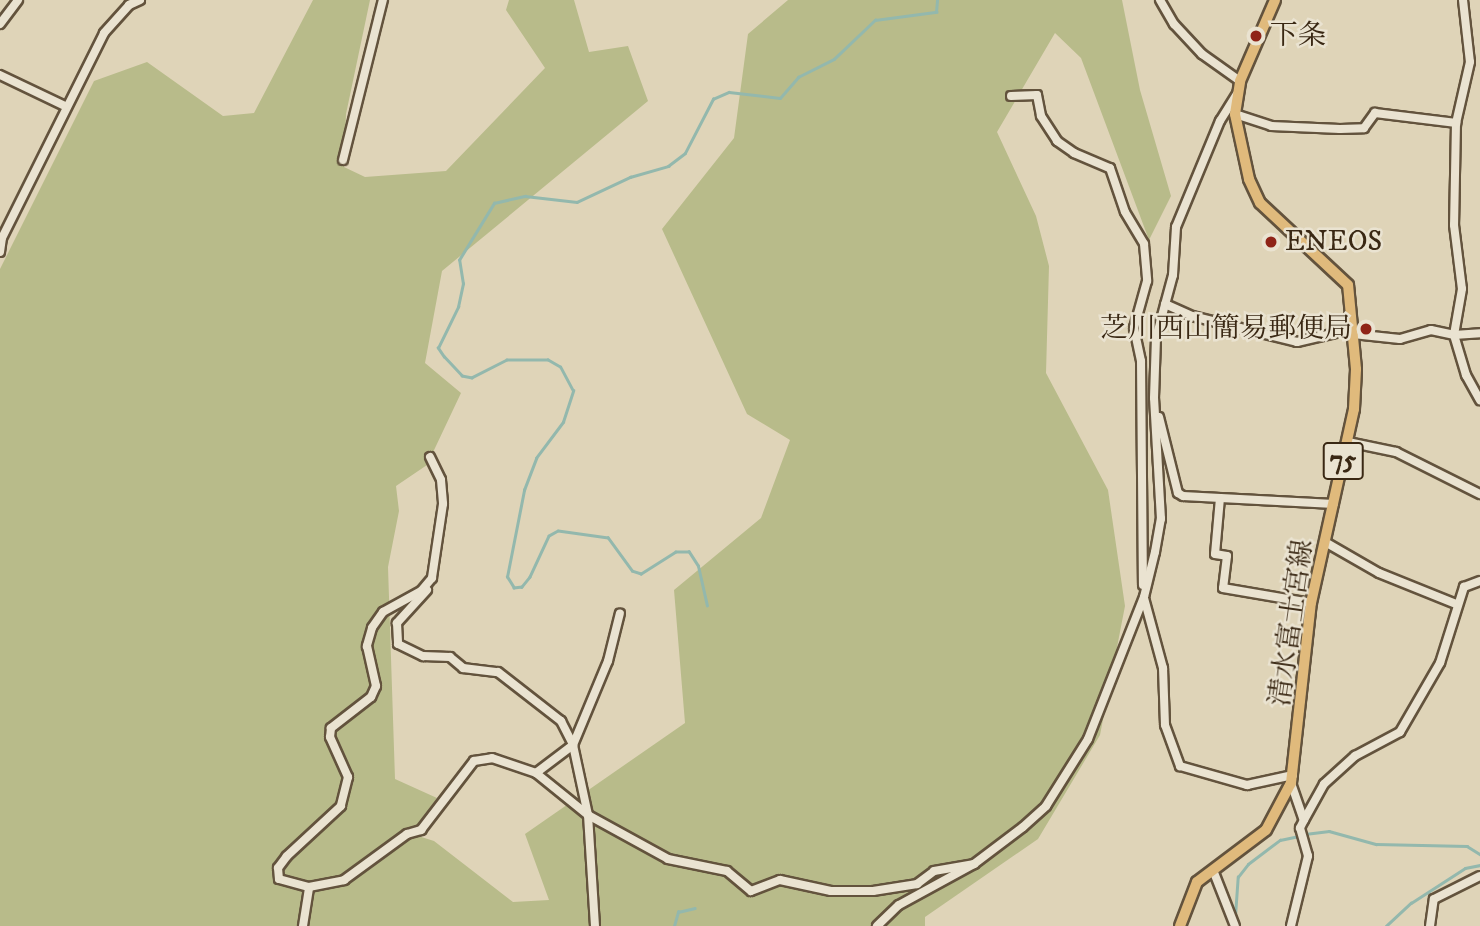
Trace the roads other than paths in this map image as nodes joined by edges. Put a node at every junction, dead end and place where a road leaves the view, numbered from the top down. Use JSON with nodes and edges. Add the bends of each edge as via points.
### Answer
{"nodes":[{"id":1,"x":18,"y":0,"type":"edge"},
{"id":2,"x":140,"y":0,"type":"edge"},
{"id":3,"x":383,"y":0,"type":"edge"},
{"id":4,"x":1160,"y":0,"type":"edge"},
{"id":5,"x":1275,"y":0,"type":"edge"},
{"id":6,"x":1463,"y":0,"type":"edge"},
{"id":7,"x":0,"y":24,"type":"edge"},
{"id":8,"x":0,"y":75,"type":"edge"},
{"id":9,"x":1240,"y":81,"type":"junction"},
{"id":10,"x":1237,"y":94,"type":"junction"},
{"id":11,"x":1011,"y":96,"type":"dead end"},
{"id":12,"x":67,"y":107,"type":"junction"},
{"id":13,"x":1235,"y":114,"type":"junction"},
{"id":14,"x":1456,"y":123,"type":"junction"},
{"id":15,"x":343,"y":160,"type":"dead end"},
{"id":16,"x":0,"y":252,"type":"edge"},
{"id":17,"x":1165,"y":304,"type":"junction"},
{"id":18,"x":1353,"y":332,"type":"junction"},
{"id":19,"x":1480,"y":332,"type":"edge"},
{"id":20,"x":1454,"y":335,"type":"junction"},
{"id":21,"x":1480,"y":400,"type":"edge"},
{"id":22,"x":1155,"y":406,"type":"junction"},
{"id":23,"x":1348,"y":442,"type":"junction"},
{"id":24,"x":430,"y":457,"type":"dead end"},
{"id":25,"x":1480,"y":494,"type":"edge"},
{"id":26,"x":1220,"y":498,"type":"junction"},
{"id":27,"x":1334,"y":504,"type":"junction"},
{"id":28,"x":1325,"y":542,"type":"junction"},
{"id":29,"x":432,"y":578,"type":"junction"},
{"id":30,"x":1480,"y":581,"type":"edge"},
{"id":31,"x":1144,"y":597,"type":"junction"},
{"id":32,"x":1311,"y":604,"type":"junction"},
{"id":33,"x":1456,"y":604,"type":"junction"},
{"id":34,"x":620,"y":613,"type":"dead end"},
{"id":35,"x":573,"y":745,"type":"junction"},
{"id":36,"x":536,"y":774,"type":"junction"},
{"id":37,"x":1292,"y":779,"type":"junction"},
{"id":38,"x":588,"y":815,"type":"junction"},
{"id":39,"x":1302,"y":824,"type":"junction"},
{"id":40,"x":974,"y":864,"type":"junction"},
{"id":41,"x":1213,"y":870,"type":"junction"},
{"id":42,"x":1480,"y":876,"type":"edge"},
{"id":43,"x":309,"y":887,"type":"junction"},
{"id":44,"x":303,"y":926,"type":"edge"},
{"id":45,"x":595,"y":926,"type":"edge"},
{"id":46,"x":877,"y":926,"type":"edge"},
{"id":47,"x":1180,"y":926,"type":"edge"},
{"id":48,"x":1235,"y":926,"type":"edge"},
{"id":49,"x":1291,"y":926,"type":"edge"},
{"id":50,"x":1430,"y":926,"type":"edge"}],
"edges":[{"from":1,"to":7,"type":"street"},
{"from":2,"to":12,"type":"street","via":[[109,26]]},
{"from":3,"to":15,"type":"street"},
{"from":4,"to":9,"type":"street","via":[[1174,24],[1202,54]]},
{"from":5,"to":9,"type":"main road","name":"清水富士宮線","number":"75"},
{"from":6,"to":14,"type":"street","via":[[1470,69]]},
{"from":8,"to":12,"type":"street"},
{"from":9,"to":10,"type":"main road","name":"清水富士宮線","number":"75"},
{"from":10,"to":13,"type":"main road","name":"清水富士宮線","number":"75"},
{"from":10,"to":17,"type":"street","via":[[1220,121],[1176,227],[1173,275]]},
{"from":11,"to":31,"type":"street","via":[[1037,95],[1041,116],[1057,141],[1110,168],[1125,212],[1144,244],[1147,281],[1134,328],[1134,346],[1141,361]]},
{"from":12,"to":16,"type":"street","via":[[2,238]]},
{"from":13,"to":14,"type":"street","via":[[1270,125],[1340,130],[1364,128],[1375,113]]},
{"from":13,"to":18,"type":"main road","name":"清水富士宮線","number":"75","via":[[1252,188],[1265,209],[1342,276],[1350,295]]},
{"from":14,"to":20,"type":"street","via":[[1454,225],[1462,289]]},
{"from":17,"to":18,"type":"street","via":[[1192,316],[1297,342]]},
{"from":17,"to":22,"type":"street","via":[[1156,338]]},
{"from":18,"to":20,"type":"street","via":[[1400,339],[1431,330]]},
{"from":18,"to":23,"type":"main road","name":"清水富士宮線","number":"75","via":[[1356,388]]},
{"from":19,"to":20,"type":"street"},
{"from":20,"to":21,"type":"street","via":[[1466,375]]},
{"from":22,"to":26,"type":"street","via":[[1178,493]]},
{"from":22,"to":31,"type":"street","via":[[1161,519]]},
{"from":23,"to":25,"type":"street","via":[[1396,452]]},
{"from":23,"to":27,"type":"main road","name":"清水富士宮線","number":"75"},
{"from":24,"to":29,"type":"street","via":[[441,480],[443,504]]},
{"from":26,"to":27,"type":"street"},
{"from":26,"to":32,"type":"street","via":[[1215,554],[1227,556],[1223,589]]},
{"from":27,"to":28,"type":"main road","name":"清水富士宮線","number":"75"},
{"from":28,"to":32,"type":"main road","name":"清水富士宮線","number":"75"},
{"from":28,"to":33,"type":"street","via":[[1379,573]]},
{"from":29,"to":35,"type":"street","via":[[420,600],[397,623],[398,644],[423,656],[450,657],[463,668],[498,672],[546,706],[561,721]]},
{"from":29,"to":43,"type":"street","via":[[421,591],[383,612],[372,628],[367,646],[376,686],[370,697],[331,728],[330,737],[348,777],[341,806],[278,868],[279,879]]},
{"from":30,"to":33,"type":"street","via":[[1464,587]]},
{"from":31,"to":37,"type":"street","via":[[1163,668],[1164,725],[1180,766],[1247,785]]},
{"from":31,"to":40,"type":"street","via":[[1088,739],[1069,775],[1046,806]]},
{"from":32,"to":37,"type":"main road","name":"清水富士宮線","number":"75"},
{"from":33,"to":39,"type":"street","via":[[1440,663],[1400,732],[1355,756],[1324,784]]},
{"from":34,"to":35,"type":"street","via":[[608,661]]},
{"from":35,"to":36,"type":"street"},
{"from":35,"to":38,"type":"street"},
{"from":36,"to":38,"type":"street"},
{"from":36,"to":43,"type":"street","via":[[492,758],[474,761],[421,830],[407,834],[344,880]]},
{"from":37,"to":39,"type":"street"},
{"from":37,"to":41,"type":"main road","name":"清水富士宮線","number":"75","via":[[1266,830]]},
{"from":38,"to":40,"type":"street","via":[[668,859],[727,871],[751,891],[780,880],[831,891],[873,891],[917,884],[934,871]]},
{"from":38,"to":45,"type":"street"},
{"from":39,"to":49,"type":"street","via":[[1308,856]]},
{"from":40,"to":46,"type":"street","via":[[900,905]]},
{"from":41,"to":47,"type":"main road","name":"清水富士宮線","number":"75","via":[[1197,882]]},
{"from":41,"to":48,"type":"street"},
{"from":42,"to":50,"type":"street","via":[[1434,899]]},
{"from":43,"to":44,"type":"street"}]}
